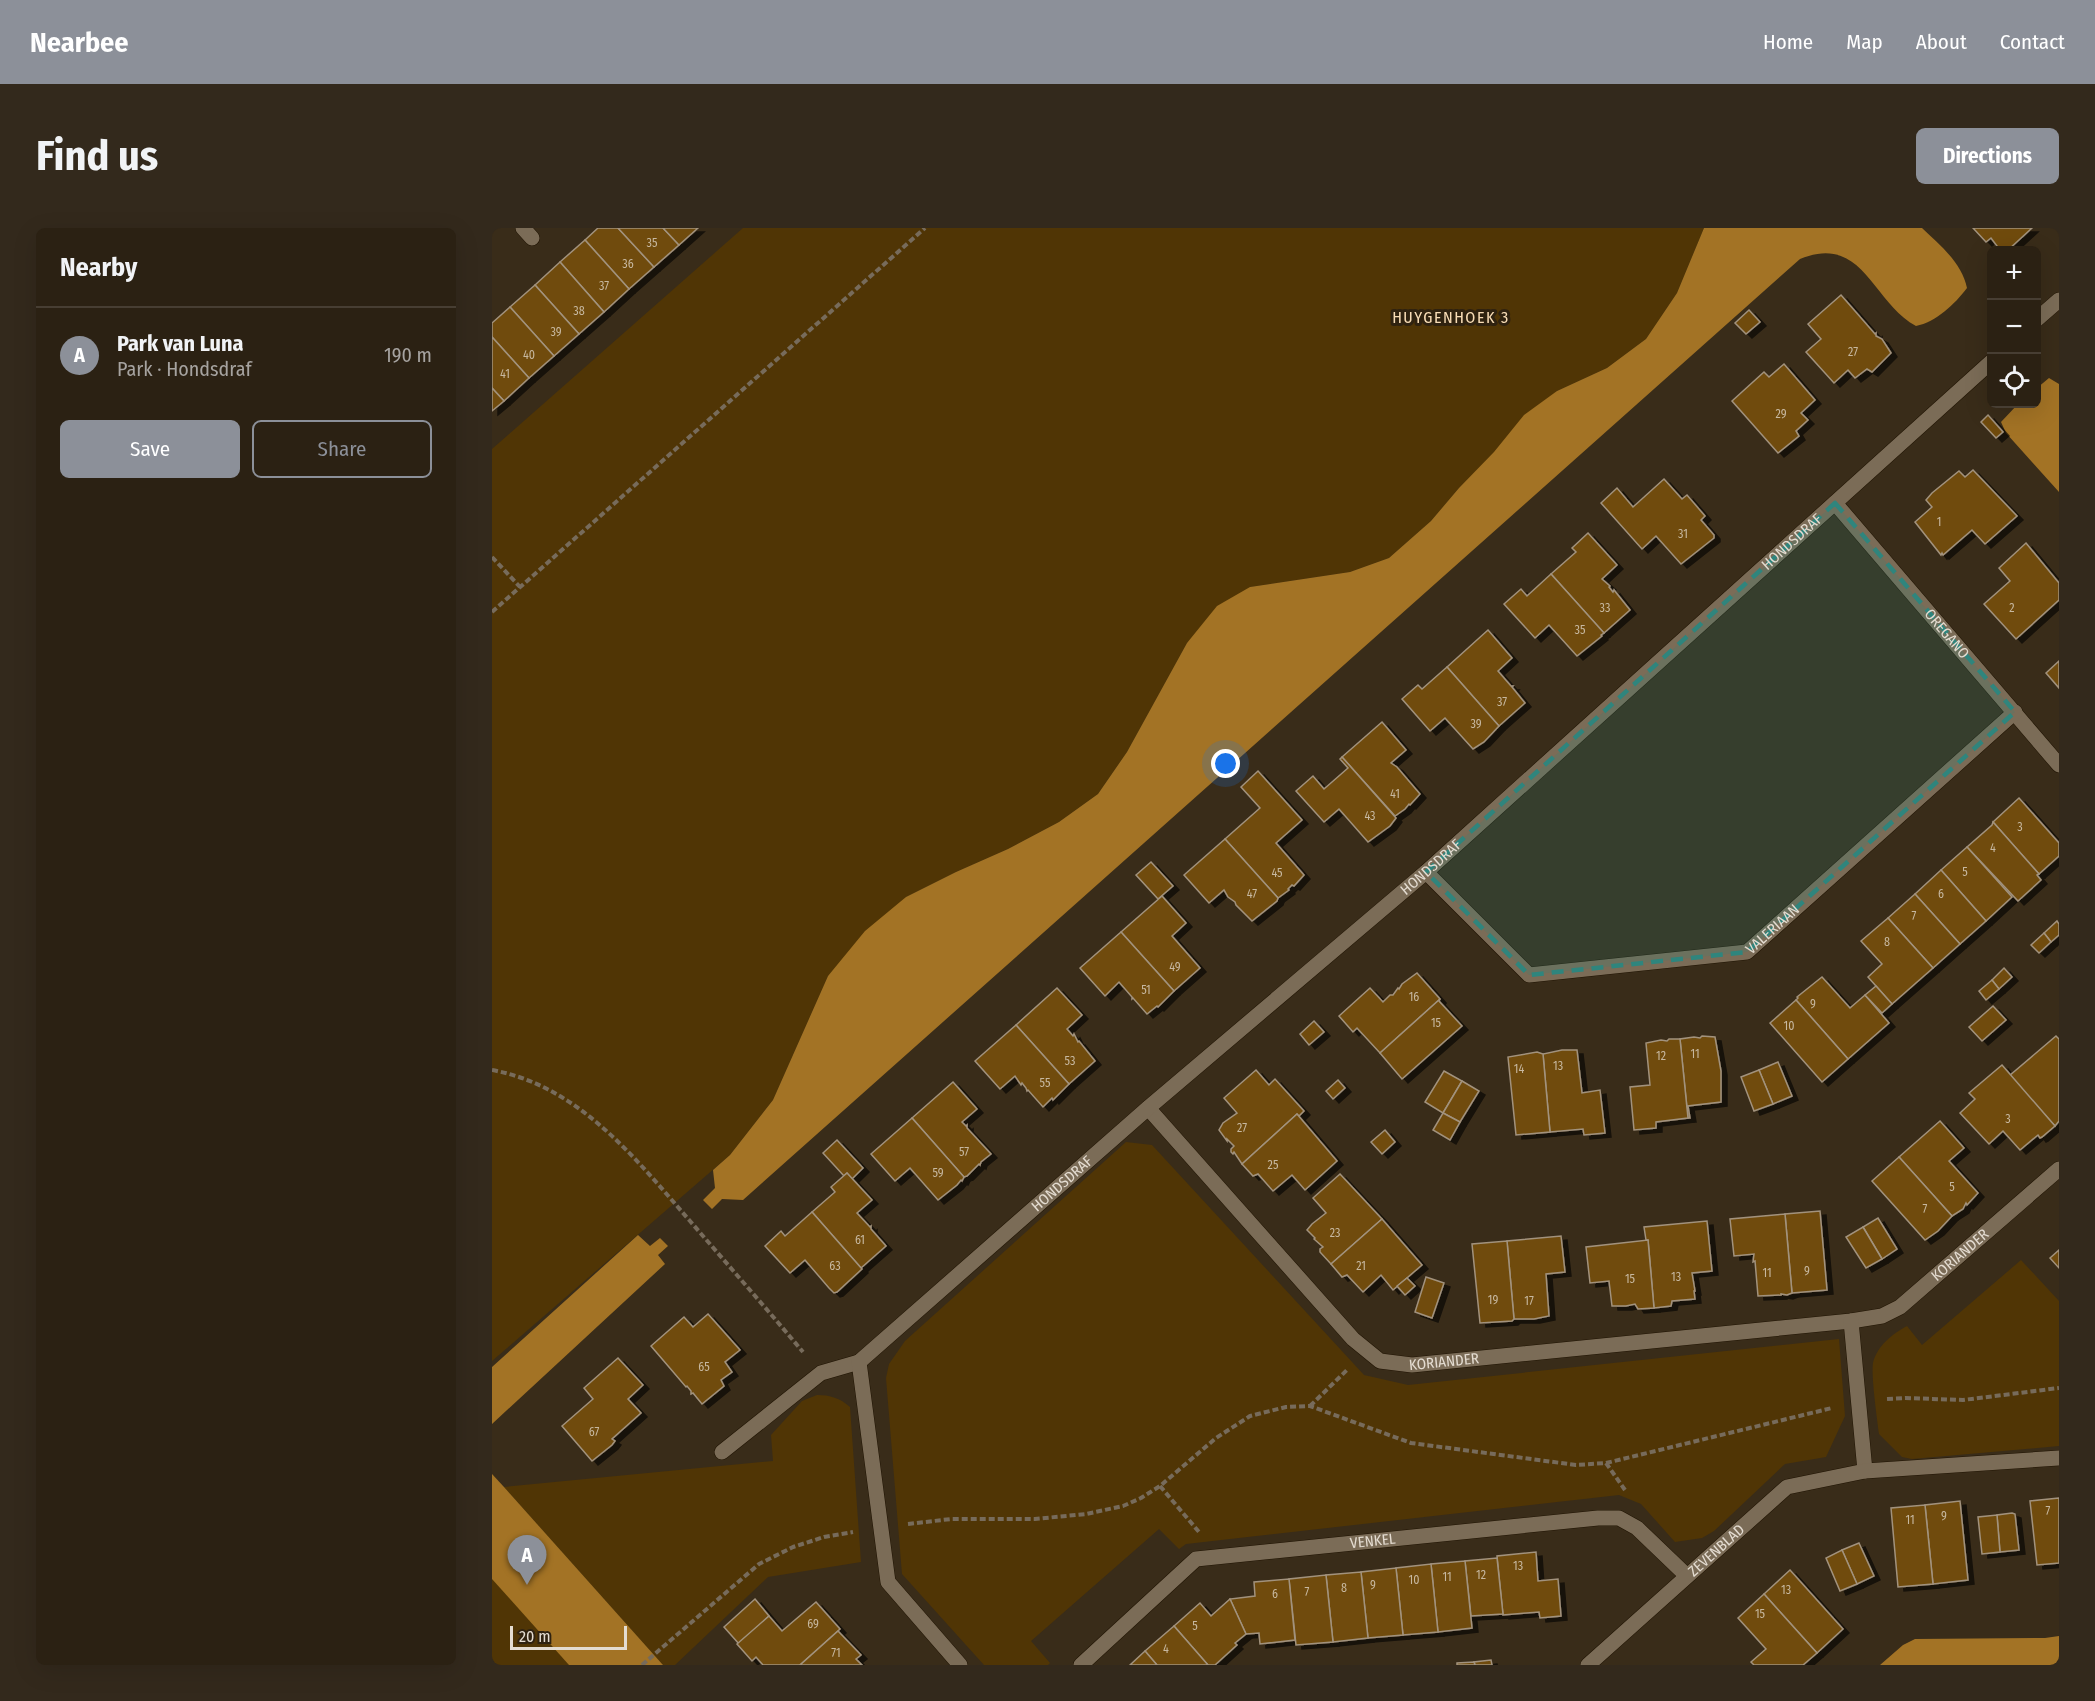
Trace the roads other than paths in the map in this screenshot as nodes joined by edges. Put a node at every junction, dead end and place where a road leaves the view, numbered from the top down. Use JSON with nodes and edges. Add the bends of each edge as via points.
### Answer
{"nodes":[{"id":1,"x":2059,"y":300,"type":"edge"},
{"id":2,"x":2041,"y":317,"type":"edge"},
{"id":3,"x":1987,"y":366,"type":"edge"},
{"id":4,"x":1835,"y":503,"type":"junction"},
{"id":5,"x":2015,"y":712,"type":"junction"},
{"id":6,"x":2059,"y":765,"type":"edge"},
{"id":7,"x":1426,"y":872,"type":"junction"},
{"id":8,"x":1148,"y":1108,"type":"junction"},
{"id":9,"x":2059,"y":1169,"type":"edge"},
{"id":10,"x":1851,"y":1321,"type":"junction"},
{"id":11,"x":860,"y":1362,"type":"junction"},
{"id":12,"x":722,"y":1452,"type":"dead end"},
{"id":13,"x":2059,"y":1458,"type":"edge"},
{"id":14,"x":1865,"y":1471,"type":"junction"},
{"id":15,"x":1686,"y":1575,"type":"junction"},
{"id":16,"x":960,"y":1665,"type":"edge"},
{"id":17,"x":1082,"y":1665,"type":"edge"},
{"id":18,"x":1588,"y":1665,"type":"edge"}],
"edges":[{"from":1,"to":2,"type":"street"},
{"from":3,"to":4,"type":"street","name":"HONDSDRAF"},
{"from":4,"to":5,"type":"street","name":"OREGANO"},
{"from":4,"to":7,"type":"street","name":"HONDSDRAF"},
{"from":5,"to":6,"type":"street","name":"OREGANO"},
{"from":5,"to":7,"type":"street","name":"VALERIAAN","via":[[1748,952],[1529,975]]},
{"from":7,"to":8,"type":"street","name":"HONDSDRAF"},
{"from":8,"to":10,"type":"street","name":"KORIANDER","via":[[1353,1339],[1380,1361],[1412,1365]]},
{"from":8,"to":11,"type":"street","name":"HONDSDRAF"},
{"from":9,"to":10,"type":"street","name":"KORIANDER","via":[[1900,1307],[1881,1316]]},
{"from":10,"to":14,"type":"street"},
{"from":11,"to":12,"type":"street","name":"HONDSDRAF","via":[[821,1373]]},
{"from":11,"to":16,"type":"street","via":[[888,1582]]},
{"from":13,"to":14,"type":"street","name":"ZEVENBLAD"},
{"from":14,"to":15,"type":"street","name":"ZEVENBLAD","via":[[1787,1487]]},
{"from":15,"to":17,"type":"street","name":"VENKEL","via":[[1637,1528],[1619,1518],[1196,1559]]},
{"from":15,"to":18,"type":"street","name":"ZEVENBLAD"}]}
